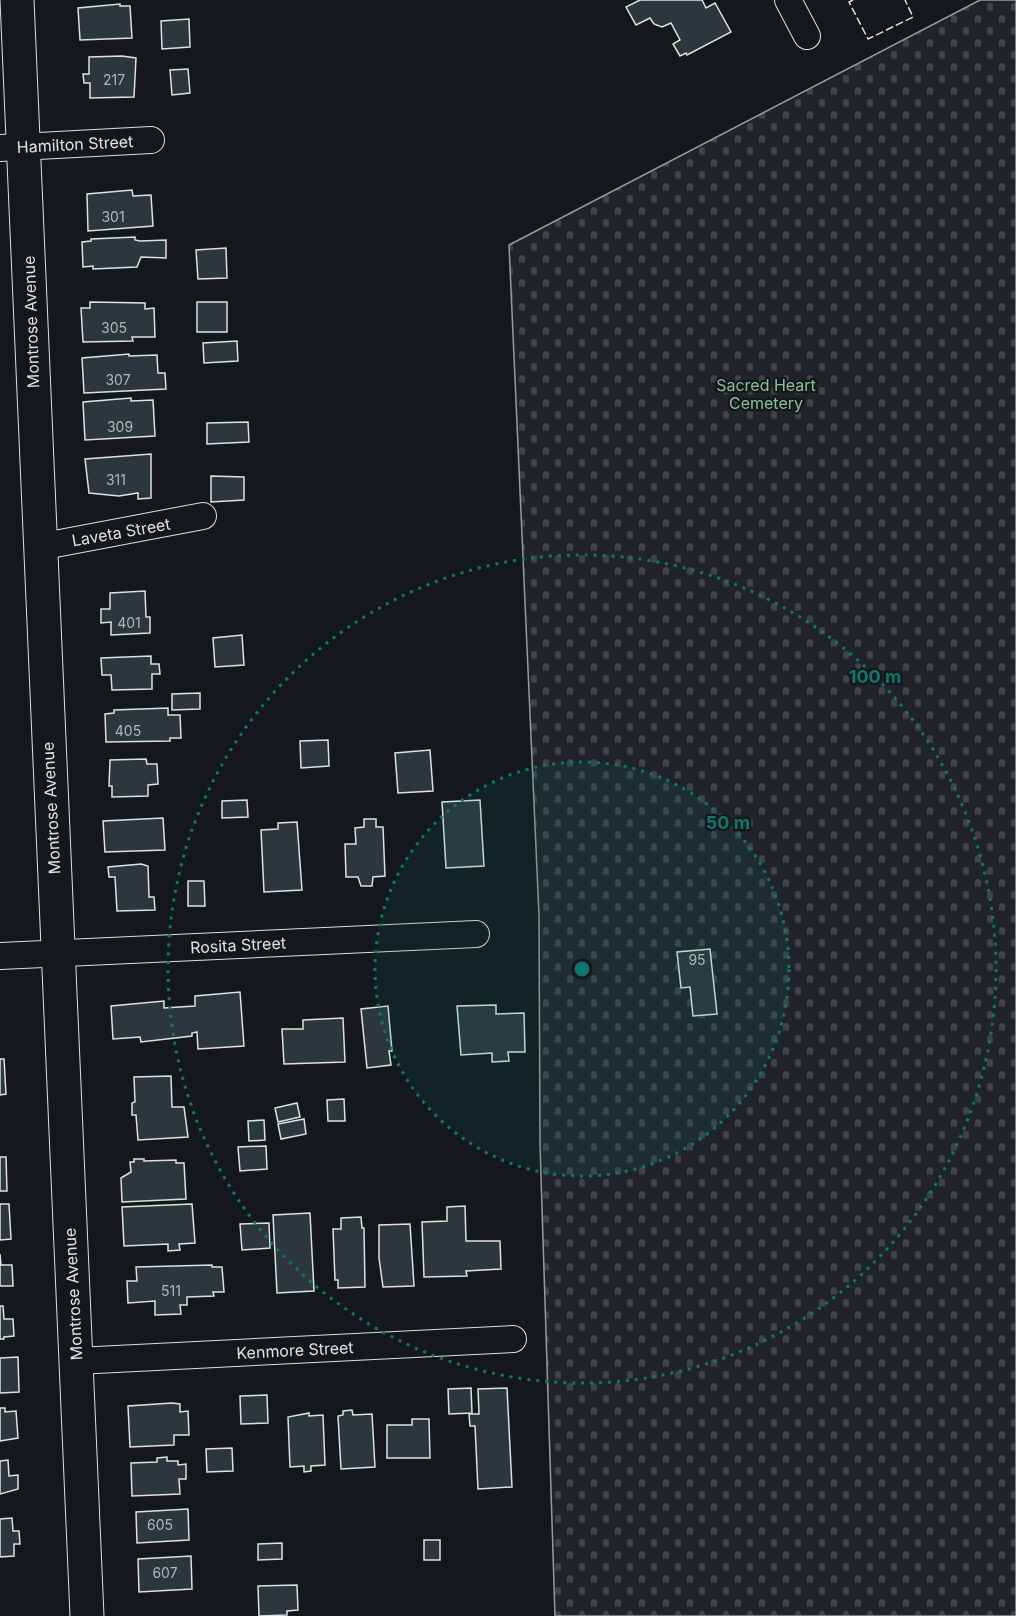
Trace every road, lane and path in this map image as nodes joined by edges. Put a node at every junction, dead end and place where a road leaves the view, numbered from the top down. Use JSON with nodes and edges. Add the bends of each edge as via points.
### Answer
{"nodes":[{"id":1,"x":16,"y":0,"type":"edge"},
{"id":2,"x":789,"y":0,"type":"edge"},
{"id":3,"x":807,"y":36,"type":"dead end"},
{"id":4,"x":151,"y":140,"type":"dead end"},
{"id":5,"x":12,"y":147,"type":"edge"},
{"id":6,"x":203,"y":516,"type":"dead end"},
{"id":7,"x":39,"y":547,"type":"junction"},
{"id":8,"x":476,"y":934,"type":"dead end"},
{"id":9,"x":57,"y":954,"type":"junction"},
{"id":10,"x":0,"y":956,"type":"edge"},
{"id":11,"x":513,"y":1339,"type":"dead end"},
{"id":12,"x":76,"y":1361,"type":"junction"},
{"id":13,"x":87,"y":1616,"type":"edge"}],
"edges":[{"from":1,"to":5,"type":"street","name":"Montrose Avenue"},
{"from":2,"to":3,"type":"street"},
{"from":4,"to":5,"type":"street","name":"Hamilton Street"},
{"from":5,"to":7,"type":"street","name":"Montrose Avenue"},
{"from":6,"to":7,"type":"street","name":"Laveta Street"},
{"from":7,"to":9,"type":"street","name":"Montrose Avenue"},
{"from":8,"to":9,"type":"street","name":"Rosita Street"},
{"from":9,"to":10,"type":"street","name":"Rosita Street"},
{"from":9,"to":12,"type":"street","name":"Montrose Avenue"},
{"from":11,"to":12,"type":"street","name":"Kenmore Street"},
{"from":12,"to":13,"type":"street","name":"Montrose Avenue"}]}
